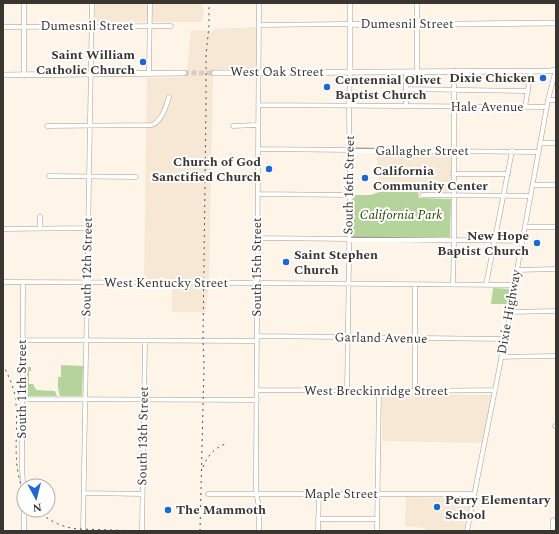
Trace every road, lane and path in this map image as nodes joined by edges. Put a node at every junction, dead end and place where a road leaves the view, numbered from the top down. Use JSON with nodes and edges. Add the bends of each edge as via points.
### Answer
{"nodes":[{"id":1,"x":24,"y":3,"type":"edge"},
{"id":2,"x":92,"y":3,"type":"edge"},
{"id":3,"x":150,"y":3,"type":"edge"},
{"id":4,"x":259,"y":3,"type":"edge"},
{"id":5,"x":350,"y":3,"type":"edge"},
{"id":6,"x":417,"y":3,"type":"edge"},
{"id":7,"x":556,"y":23,"type":"edge"},
{"id":8,"x":350,"y":24,"type":"junction"},
{"id":9,"x":417,"y":24,"type":"junction"},
{"id":10,"x":259,"y":25,"type":"junction"},
{"id":11,"x":368,"y":25,"type":"junction"},
{"id":12,"x":150,"y":26,"type":"junction"},
{"id":13,"x":171,"y":26,"type":"dead end"},
{"id":14,"x":3,"y":27,"type":"edge"},
{"id":15,"x":24,"y":27,"type":"junction"},
{"id":16,"x":92,"y":27,"type":"junction"},
{"id":17,"x":350,"y":38,"type":"junction"},
{"id":18,"x":350,"y":58,"type":"junction"},
{"id":19,"x":556,"y":69,"type":"edge"},
{"id":20,"x":531,"y":71,"type":"junction"},
{"id":21,"x":259,"y":72,"type":"junction"},
{"id":22,"x":337,"y":72,"type":"junction"},
{"id":23,"x":350,"y":72,"type":"junction"},
{"id":24,"x":406,"y":72,"type":"junction"},
{"id":25,"x":416,"y":72,"type":"junction"},
{"id":26,"x":454,"y":72,"type":"junction"},
{"id":27,"x":149,"y":73,"type":"junction"},
{"id":28,"x":184,"y":73,"type":"tunnel mouth"},
{"id":29,"x":214,"y":73,"type":"tunnel mouth"},
{"id":30,"x":24,"y":74,"type":"junction"},
{"id":31,"x":90,"y":74,"type":"junction"},
{"id":32,"x":3,"y":75,"type":"edge"},
{"id":33,"x":406,"y":89,"type":"junction"},
{"id":34,"x":454,"y":89,"type":"junction"},
{"id":35,"x":528,"y":92,"type":"junction"},
{"id":36,"x":169,"y":97,"type":"dead end"},
{"id":37,"x":548,"y":100,"type":"junction"},
{"id":38,"x":556,"y":100,"type":"edge"},
{"id":39,"x":258,"y":105,"type":"junction"},
{"id":40,"x":349,"y":106,"type":"junction"},
{"id":41,"x":406,"y":106,"type":"junction"},
{"id":42,"x":454,"y":106,"type":"junction"},
{"id":43,"x":525,"y":107,"type":"junction"},
{"id":44,"x":547,"y":107,"type":"junction"},
{"id":45,"x":90,"y":125,"type":"junction"},
{"id":46,"x":258,"y":125,"type":"junction"},
{"id":47,"x":47,"y":126,"type":"dead end"},
{"id":48,"x":234,"y":126,"type":"dead end"},
{"id":49,"x":556,"y":142,"type":"edge"},
{"id":50,"x":540,"y":143,"type":"junction"},
{"id":51,"x":258,"y":149,"type":"junction"},
{"id":52,"x":350,"y":150,"type":"junction"},
{"id":53,"x":454,"y":151,"type":"junction"},
{"id":54,"x":512,"y":151,"type":"junction"},
{"id":55,"x":539,"y":152,"type":"junction"},
{"id":56,"x":453,"y":174,"type":"junction"},
{"id":57,"x":508,"y":174,"type":"junction"},
{"id":58,"x":49,"y":176,"type":"dead end"},
{"id":59,"x":89,"y":177,"type":"junction"},
{"id":60,"x":136,"y":177,"type":"dead end"},
{"id":61,"x":533,"y":185,"type":"junction"},
{"id":62,"x":556,"y":185,"type":"edge"},
{"id":63,"x":258,"y":194,"type":"junction"},
{"id":64,"x":349,"y":195,"type":"junction"},
{"id":65,"x":422,"y":195,"type":"dead end"},
{"id":66,"x":454,"y":196,"type":"junction"},
{"id":67,"x":503,"y":196,"type":"junction"},
{"id":68,"x":530,"y":196,"type":"junction"},
{"id":69,"x":40,"y":216,"type":"dead end"},
{"id":70,"x":525,"y":227,"type":"junction"},
{"id":71,"x":556,"y":227,"type":"edge"},
{"id":72,"x":40,"y":228,"type":"junction"},
{"id":73,"x":88,"y":228,"type":"junction"},
{"id":74,"x":3,"y":229,"type":"edge"},
{"id":75,"x":258,"y":238,"type":"junction"},
{"id":76,"x":348,"y":240,"type":"junction"},
{"id":77,"x":454,"y":240,"type":"junction"},
{"id":78,"x":495,"y":240,"type":"junction"},
{"id":79,"x":522,"y":241,"type":"junction"},
{"id":80,"x":556,"y":269,"type":"edge"},
{"id":81,"x":517,"y":270,"type":"junction"},
{"id":82,"x":3,"y":282,"type":"edge"},
{"id":83,"x":23,"y":282,"type":"junction"},
{"id":84,"x":87,"y":282,"type":"junction"},
{"id":85,"x":260,"y":283,"type":"junction"},
{"id":86,"x":348,"y":284,"type":"junction"},
{"id":87,"x":415,"y":285,"type":"junction"},
{"id":88,"x":453,"y":285,"type":"junction"},
{"id":89,"x":486,"y":285,"type":"junction"},
{"id":90,"x":515,"y":285,"type":"junction"},
{"id":91,"x":556,"y":311,"type":"edge"},
{"id":92,"x":510,"y":312,"type":"junction"},
{"id":93,"x":257,"y":336,"type":"junction"},
{"id":94,"x":348,"y":337,"type":"junction"},
{"id":95,"x":415,"y":338,"type":"junction"},
{"id":96,"x":505,"y":338,"type":"junction"},
{"id":97,"x":23,"y":340,"type":"junction"},
{"id":98,"x":86,"y":340,"type":"junction"},
{"id":99,"x":145,"y":341,"type":"junction"},
{"id":100,"x":257,"y":341,"type":"junction"},
{"id":101,"x":556,"y":356,"type":"edge"},
{"id":102,"x":501,"y":357,"type":"junction"},
{"id":103,"x":257,"y":390,"type":"junction"},
{"id":104,"x":495,"y":390,"type":"junction"},
{"id":105,"x":347,"y":391,"type":"junction"},
{"id":106,"x":379,"y":391,"type":"junction"},
{"id":107,"x":415,"y":391,"type":"junction"},
{"id":108,"x":22,"y":399,"type":"junction"},
{"id":109,"x":85,"y":400,"type":"junction"},
{"id":110,"x":144,"y":400,"type":"junction"},
{"id":111,"x":257,"y":400,"type":"junction"},
{"id":112,"x":23,"y":478,"type":"edge"},
{"id":113,"x":84,"y":493,"type":"junction"},
{"id":114,"x":142,"y":494,"type":"junction"},
{"id":115,"x":208,"y":494,"type":"dead end"},
{"id":116,"x":257,"y":494,"type":"junction"},
{"id":117,"x":319,"y":494,"type":"junction"},
{"id":118,"x":378,"y":494,"type":"junction"},
{"id":119,"x":474,"y":494,"type":"junction"},
{"id":120,"x":24,"y":518,"type":"edge"},
{"id":121,"x":318,"y":519,"type":"junction"},
{"id":122,"x":377,"y":519,"type":"junction"},
{"id":123,"x":553,"y":520,"type":"dead end"},
{"id":124,"x":24,"y":531,"type":"edge"},
{"id":125,"x":83,"y":531,"type":"edge"},
{"id":126,"x":142,"y":531,"type":"edge"},
{"id":127,"x":259,"y":531,"type":"edge"},
{"id":128,"x":318,"y":531,"type":"edge"},
{"id":129,"x":377,"y":531,"type":"edge"},
{"id":130,"x":467,"y":531,"type":"edge"},
{"id":131,"x":553,"y":531,"type":"edge"}],
"edges":[{"from":1,"to":15,"type":"street"},
{"from":2,"to":16,"type":"street","name":"South 12th Street"},
{"from":3,"to":12,"type":"street"},
{"from":4,"to":10,"type":"street","name":"South 15th Street"},
{"from":5,"to":8,"type":"street","name":"South 16th Street"},
{"from":6,"to":9,"type":"street"},
{"from":7,"to":9,"type":"main road","name":"Dumesnil Street"},
{"from":8,"to":10,"type":"street","name":"Dumesnil Street"},
{"from":8,"to":11,"type":"main road","name":"Dumesnil Street"},
{"from":8,"to":17,"type":"main road","name":"South 16th Street"},
{"from":9,"to":11,"type":"main road","name":"Dumesnil Street"},
{"from":9,"to":25,"type":"street"},
{"from":10,"to":21,"type":"street","name":"South 15th Street"},
{"from":11,"to":17,"type":"main road","via":[[356,27]]},
{"from":12,"to":13,"type":"street","name":"Dumesnil Street"},
{"from":12,"to":16,"type":"street","name":"Dumesnil Street"},
{"from":12,"to":27,"type":"street"},
{"from":14,"to":15,"type":"street","name":"Dumesnil Street"},
{"from":15,"to":16,"type":"street","name":"Dumesnil Street"},
{"from":15,"to":30,"type":"street"},
{"from":16,"to":31,"type":"street","name":"South 12th Street"},
{"from":17,"to":18,"type":"main road","name":"South 16th Street"},
{"from":18,"to":22,"type":"main road","via":[[345,68]]},
{"from":18,"to":23,"type":"main road","name":"South 16th Street"},
{"from":19,"to":20,"type":"main road","name":"West Oak Street"},
{"from":19,"to":37,"type":"street","name":"Dixie Highway"},
{"from":20,"to":26,"type":"main road","name":"West Oak Street"},
{"from":20,"to":35,"type":"street"},
{"from":21,"to":22,"type":"main road","name":"West Oak Street"},
{"from":21,"to":29,"type":"main road","name":"West Oak Street"},
{"from":21,"to":39,"type":"street","name":"South 15th Street"},
{"from":22,"to":23,"type":"main road","name":"West Oak Street"},
{"from":23,"to":24,"type":"main road","name":"West Oak Street"},
{"from":23,"to":40,"type":"street","name":"South 16th Street"},
{"from":24,"to":25,"type":"main road","name":"West Oak Street"},
{"from":24,"to":33,"type":"street"},
{"from":25,"to":26,"type":"main road","name":"West Oak Street"},
{"from":26,"to":34,"type":"street"},
{"from":27,"to":28,"type":"main road"},
{"from":27,"to":31,"type":"main road"},
{"from":30,"to":31,"type":"main road"},
{"from":30,"to":32,"type":"main road"},
{"from":31,"to":45,"type":"street","name":"South 12th Street"},
{"from":33,"to":34,"type":"street"},
{"from":33,"to":41,"type":"street"},
{"from":34,"to":35,"type":"street"},
{"from":34,"to":42,"type":"street"},
{"from":35,"to":43,"type":"street"},
{"from":36,"to":45,"type":"street","via":[[155,124]]},
{"from":37,"to":38,"type":"street"},
{"from":37,"to":44,"type":"street","name":"Dixie Highway"},
{"from":39,"to":40,"type":"street","name":"Hale Avenue"},
{"from":39,"to":46,"type":"street","name":"South 15th Street"},
{"from":40,"to":41,"type":"street","name":"Hale Avenue"},
{"from":40,"to":52,"type":"street","name":"South 16th Street"},
{"from":41,"to":42,"type":"street","name":"Hale Avenue"},
{"from":42,"to":43,"type":"street","name":"Hale Avenue"},
{"from":42,"to":53,"type":"street"},
{"from":43,"to":44,"type":"street","name":"Hale Avenue"},
{"from":44,"to":50,"type":"street","name":"Dixie Highway"},
{"from":45,"to":47,"type":"street"},
{"from":45,"to":59,"type":"street","name":"South 12th Street"},
{"from":46,"to":48,"type":"street"},
{"from":46,"to":51,"type":"street","name":"South 15th Street"},
{"from":49,"to":50,"type":"street"},
{"from":50,"to":55,"type":"street","name":"Dixie Highway"},
{"from":51,"to":52,"type":"street","name":"Gallagher Street"},
{"from":51,"to":63,"type":"street","name":"South 15th Street"},
{"from":52,"to":53,"type":"street","name":"Gallagher Street"},
{"from":52,"to":64,"type":"street","name":"South 16th Street"},
{"from":53,"to":54,"type":"street","name":"Gallagher Street"},
{"from":53,"to":56,"type":"street"},
{"from":54,"to":55,"type":"street","name":"Gallagher Street"},
{"from":54,"to":57,"type":"street"},
{"from":55,"to":61,"type":"street","name":"Dixie Highway"},
{"from":56,"to":57,"type":"street"},
{"from":56,"to":66,"type":"street"},
{"from":57,"to":67,"type":"street"},
{"from":58,"to":59,"type":"street"},
{"from":59,"to":60,"type":"street"},
{"from":59,"to":73,"type":"street","name":"South 12th Street"},
{"from":61,"to":62,"type":"street"},
{"from":61,"to":68,"type":"street","name":"Dixie Highway"},
{"from":63,"to":64,"type":"street"},
{"from":63,"to":75,"type":"street","name":"South 15th Street"},
{"from":64,"to":76,"type":"street","name":"South 16th Street"},
{"from":65,"to":66,"type":"street"},
{"from":66,"to":67,"type":"street"},
{"from":66,"to":77,"type":"street"},
{"from":67,"to":68,"type":"street"},
{"from":67,"to":78,"type":"street"},
{"from":68,"to":70,"type":"street","name":"Dixie Highway"},
{"from":69,"to":72,"type":"street"},
{"from":70,"to":71,"type":"street"},
{"from":70,"to":79,"type":"street","name":"Dixie Highway"},
{"from":72,"to":73,"type":"street"},
{"from":72,"to":74,"type":"street"},
{"from":73,"to":84,"type":"street","name":"South 12th Street"},
{"from":75,"to":76,"type":"street"},
{"from":75,"to":85,"type":"street","name":"South 15th Street"},
{"from":76,"to":77,"type":"street"},
{"from":76,"to":86,"type":"street","name":"South 16th Street"},
{"from":77,"to":78,"type":"street"},
{"from":77,"to":88,"type":"street"},
{"from":78,"to":79,"type":"street"},
{"from":78,"to":89,"type":"street"},
{"from":79,"to":81,"type":"street","name":"Dixie Highway"},
{"from":80,"to":81,"type":"street"},
{"from":81,"to":90,"type":"street","name":"Dixie Highway"},
{"from":82,"to":83,"type":"street","name":"West Kentucky Street"},
{"from":83,"to":84,"type":"street","name":"West Kentucky Street"},
{"from":83,"to":97,"type":"street","name":"South 11th Street"},
{"from":84,"to":85,"type":"street","name":"West Kentucky Street"},
{"from":84,"to":98,"type":"street","name":"South 12th Street"},
{"from":85,"to":86,"type":"street","name":"West Kentucky Street"},
{"from":85,"to":93,"type":"street","name":"South 15th Street"},
{"from":86,"to":87,"type":"street","name":"West Kentucky Street"},
{"from":86,"to":94,"type":"street","name":"South 16th Street"},
{"from":87,"to":88,"type":"street","name":"West Kentucky Street"},
{"from":87,"to":95,"type":"street"},
{"from":88,"to":89,"type":"street","name":"West Kentucky Street"},
{"from":89,"to":90,"type":"street","name":"West Kentucky Street"},
{"from":90,"to":92,"type":"street","name":"Dixie Highway"},
{"from":91,"to":92,"type":"street"},
{"from":92,"to":96,"type":"street","name":"Dixie Highway"},
{"from":93,"to":94,"type":"street","name":"Garland Avenue"},
{"from":93,"to":100,"type":"street","name":"South 15th Street"},
{"from":94,"to":95,"type":"street","name":"Garland Avenue"},
{"from":94,"to":105,"type":"street","name":"South 16th Street"},
{"from":95,"to":96,"type":"street","name":"Garland Avenue"},
{"from":95,"to":107,"type":"street"},
{"from":96,"to":102,"type":"street","name":"Dixie Highway"},
{"from":97,"to":98,"type":"street"},
{"from":97,"to":108,"type":"street","name":"South 11th Street"},
{"from":98,"to":99,"type":"street"},
{"from":98,"to":109,"type":"street","name":"South 12th Street"},
{"from":99,"to":100,"type":"street"},
{"from":99,"to":110,"type":"street","name":"South 13th Street"},
{"from":100,"to":103,"type":"street","name":"South 15th Street"},
{"from":101,"to":102,"type":"street"},
{"from":102,"to":104,"type":"street","name":"Dixie Highway"},
{"from":103,"to":105,"type":"street","name":"West Breckinridge Street"},
{"from":103,"to":111,"type":"street","name":"South 15th Street"},
{"from":104,"to":107,"type":"street","name":"West Breckinridge Street"},
{"from":104,"to":119,"type":"street","name":"Dixie Highway"},
{"from":105,"to":106,"type":"street","name":"West Breckinridge Street"},
{"from":106,"to":107,"type":"street","name":"West Breckinridge Street"},
{"from":106,"to":118,"type":"street"},
{"from":108,"to":109,"type":"street"},
{"from":108,"to":112,"type":"street","name":"South 11th Street"},
{"from":109,"to":110,"type":"street"},
{"from":109,"to":113,"type":"street","name":"South 12th Street"},
{"from":110,"to":111,"type":"street"},
{"from":110,"to":114,"type":"street","name":"South 13th Street"},
{"from":111,"to":116,"type":"street","name":"South 15th Street"},
{"from":113,"to":114,"type":"street"},
{"from":113,"to":125,"type":"street","name":"South 12th Street"},
{"from":114,"to":126,"type":"street","name":"South 13th Street"},
{"from":115,"to":116,"type":"street","name":"Maple Street"},
{"from":116,"to":117,"type":"street","name":"Maple Street"},
{"from":116,"to":127,"type":"street","name":"South 15th Street"},
{"from":117,"to":118,"type":"street","name":"Maple Street"},
{"from":117,"to":121,"type":"street"},
{"from":118,"to":119,"type":"street","name":"Maple Street"},
{"from":118,"to":122,"type":"street"},
{"from":119,"to":130,"type":"street","name":"Dixie Highway"},
{"from":120,"to":124,"type":"street"},
{"from":121,"to":122,"type":"street"},
{"from":121,"to":128,"type":"street"},
{"from":122,"to":129,"type":"street"},
{"from":123,"to":131,"type":"street"}]}
